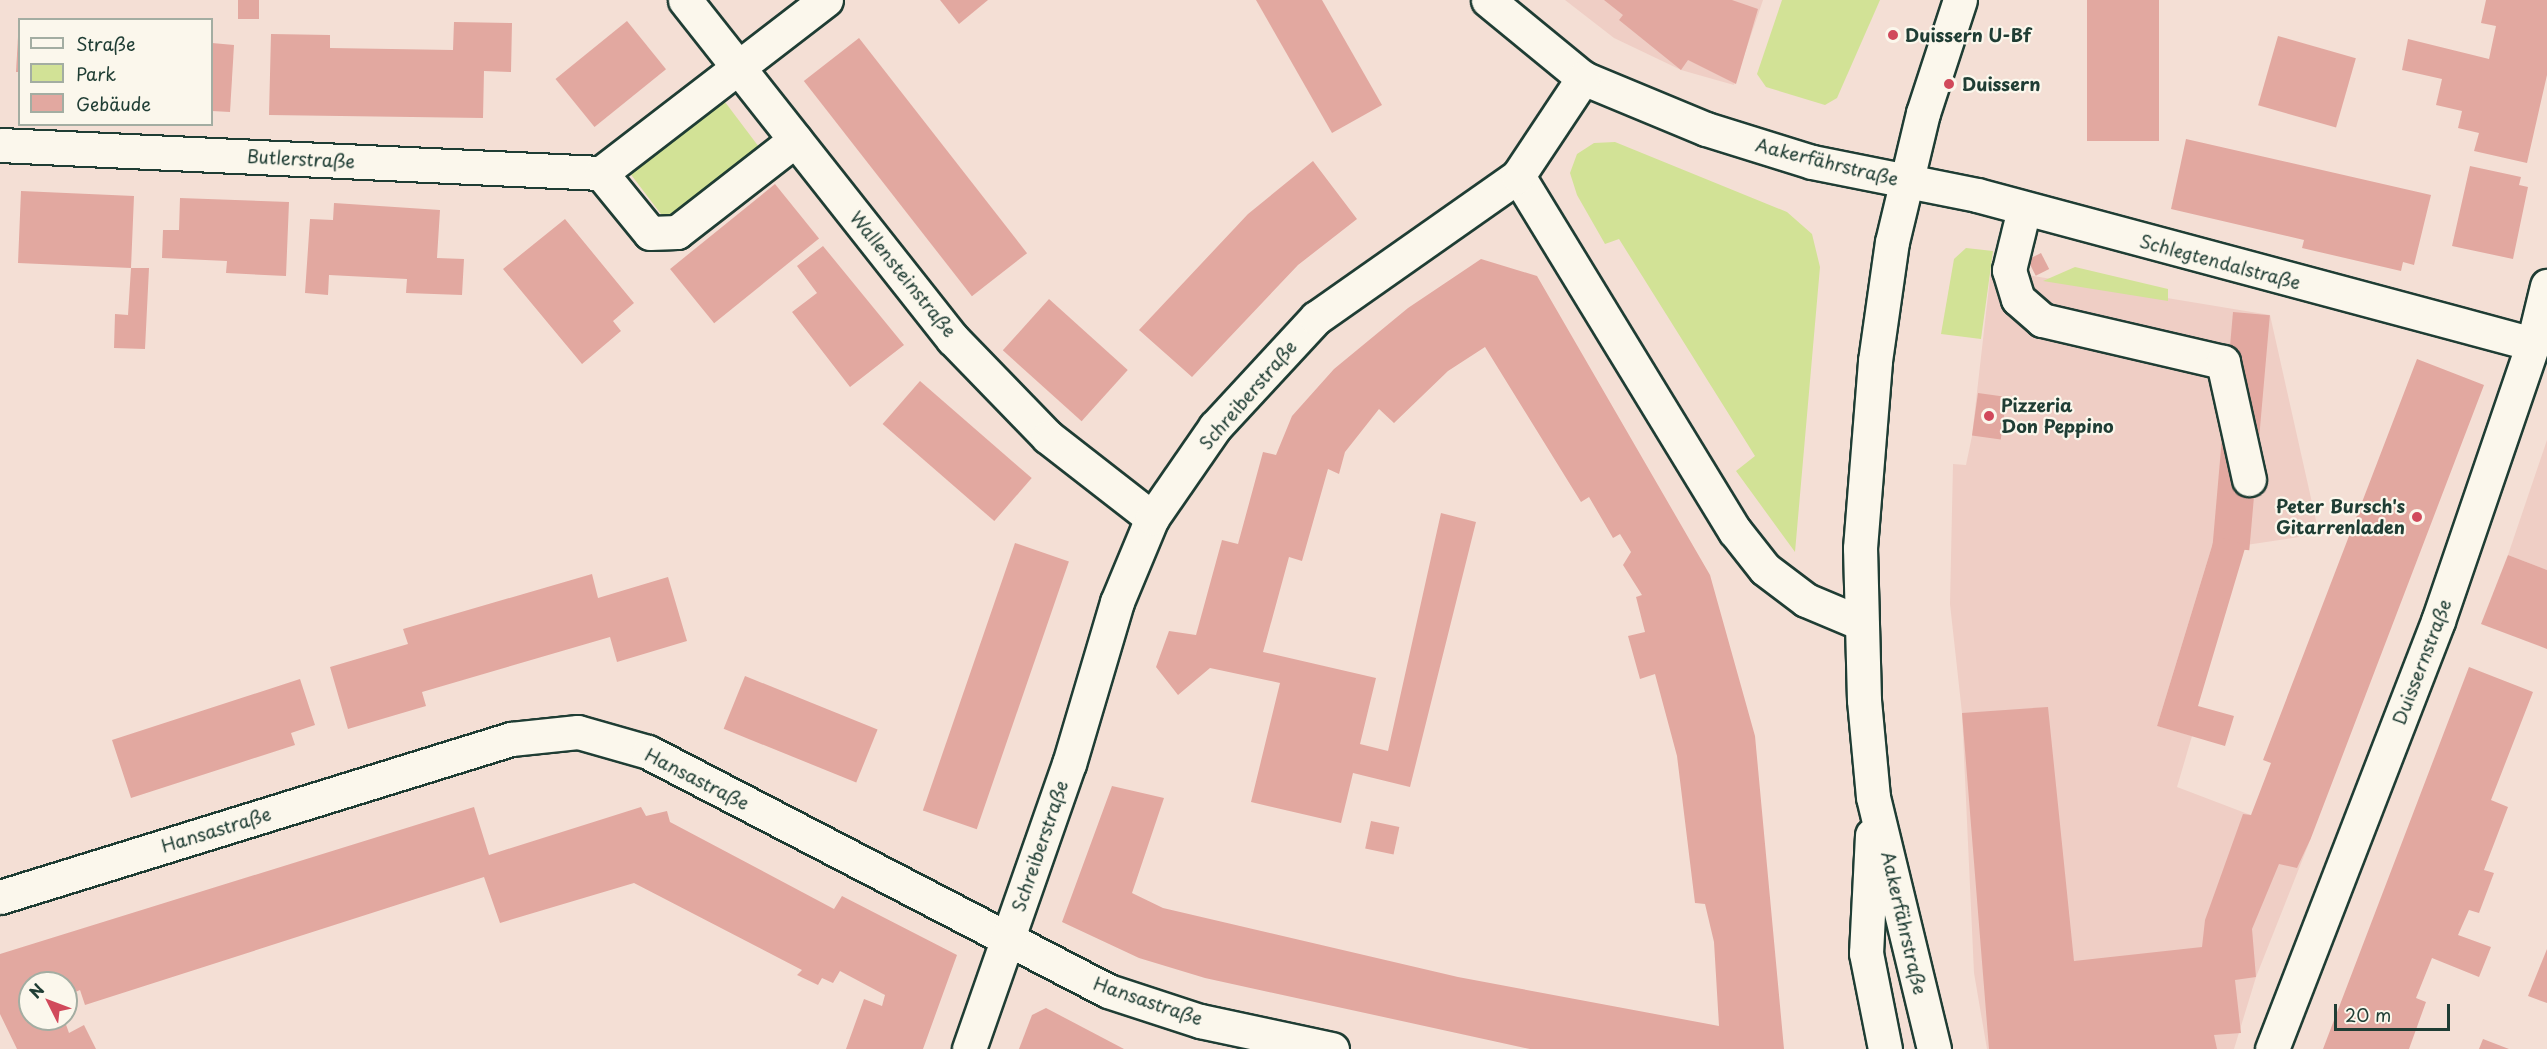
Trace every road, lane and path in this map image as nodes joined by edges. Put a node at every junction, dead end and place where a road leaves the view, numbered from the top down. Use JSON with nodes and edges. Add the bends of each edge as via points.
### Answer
{"nodes":[{"id":1,"x":685,"y":0,"type":"edge"},
{"id":2,"x":826,"y":0,"type":"edge"},
{"id":3,"x":1488,"y":0,"type":"edge"},
{"id":4,"x":1960,"y":0,"type":"edge"},
{"id":5,"x":739,"y":67,"type":"junction"},
{"id":6,"x":1583,"y":78,"type":"junction"},
{"id":7,"x":795,"y":140,"type":"junction"},
{"id":8,"x":0,"y":145,"type":"edge"},
{"id":9,"x":601,"y":173,"type":"junction"},
{"id":10,"x":1518,"y":176,"type":"junction"},
{"id":11,"x":1906,"y":181,"type":"junction"},
{"id":12,"x":2024,"y":209,"type":"junction"},
{"id":13,"x":2547,"y":286,"type":"edge"},
{"id":14,"x":2533,"y":344,"type":"junction"},
{"id":15,"x":2249,"y":479,"type":"dead end"},
{"id":16,"x":1152,"y":518,"type":"junction"},
{"id":17,"x":1861,"y":623,"type":"junction"},
{"id":18,"x":1874,"y":797,"type":"junction"},
{"id":19,"x":0,"y":897,"type":"edge"},
{"id":20,"x":1008,"y":939,"type":"junction"},
{"id":21,"x":2275,"y":1041,"type":"edge"},
{"id":22,"x":969,"y":1049,"type":"edge"},
{"id":23,"x":1332,"y":1049,"type":"edge"},
{"id":24,"x":1885,"y":1049,"type":"edge"},
{"id":25,"x":1935,"y":1049,"type":"edge"}],
"edges":[{"from":1,"to":5,"type":"street","name":"Wallensteinstraße"},
{"from":2,"to":5,"type":"street"},
{"from":3,"to":6,"type":"street","name":"Aakerfährstraße"},
{"from":4,"to":11,"type":"street"},
{"from":5,"to":7,"type":"street","name":"Wallensteinstraße"},
{"from":5,"to":9,"type":"street"},
{"from":6,"to":10,"type":"street","name":"Schreiberstraße"},
{"from":6,"to":11,"type":"street","name":"Aakerfährstraße","via":[[1706,129],[1812,162]]},
{"from":7,"to":9,"type":"street","via":[[677,232],[650,233]]},
{"from":7,"to":16,"type":"street","name":"Wallensteinstraße","via":[[954,339],[1048,437]]},
{"from":8,"to":9,"type":"street","name":"Butlerstraße"},
{"from":10,"to":16,"type":"street","name":"Schreiberstraße","via":[[1316,318],[1215,427]]},
{"from":10,"to":17,"type":"street","via":[[1735,531],[1765,569],[1806,600]]},
{"from":11,"to":12,"type":"street","name":"Schlegtendalstraße"},
{"from":11,"to":17,"type":"street","name":"Aakerfährstraße","via":[[1875,361],[1860,548]]},
{"from":12,"to":14,"type":"street","name":"Schlegtendalstraße"},
{"from":12,"to":15,"type":"street","via":[[2009,270],[2018,299],[2043,320],[2223,362]]},
{"from":13,"to":14,"type":"street","name":"Duissernstraße"},
{"from":14,"to":21,"type":"street","name":"Duissernstraße","via":[[2438,621]]},
{"from":16,"to":20,"type":"street","name":"Schreiberstraße","via":[[1117,602],[1069,764]]},
{"from":17,"to":18,"type":"street","name":"Aakerfährstraße"},
{"from":18,"to":24,"type":"street","name":"Aakerfährstraße","via":[[1866,953]]},
{"from":18,"to":25,"type":"street","name":"Aakerfährstraße"},
{"from":19,"to":20,"type":"street","name":"Hansastraße","via":[[511,739],[578,732],[648,752]]},
{"from":20,"to":22,"type":"street","name":"Schreiberstraße"},
{"from":20,"to":23,"type":"street","name":"Hansastraße","via":[[1108,991],[1200,1021]]}]}
